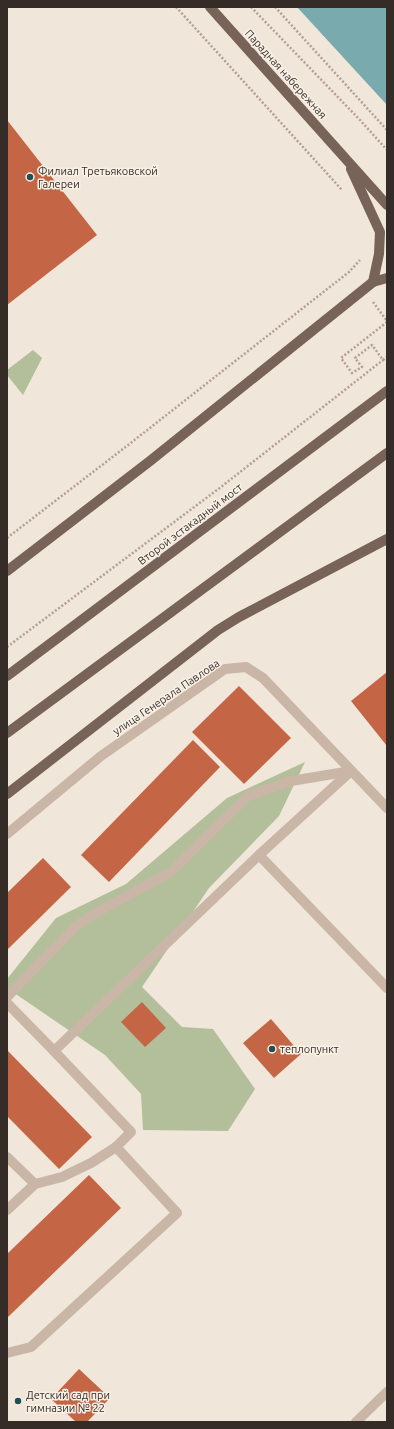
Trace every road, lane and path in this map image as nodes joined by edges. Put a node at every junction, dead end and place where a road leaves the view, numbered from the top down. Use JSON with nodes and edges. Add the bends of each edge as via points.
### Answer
{"nodes":[{"id":1,"x":176,"y":7,"type":"edge"},
{"id":2,"x":210,"y":7,"type":"edge"},
{"id":3,"x":252,"y":7,"type":"edge"},
{"id":4,"x":275,"y":7,"type":"edge"},
{"id":5,"x":387,"y":130,"type":"edge"},
{"id":6,"x":387,"y":150,"type":"edge"},
{"id":7,"x":344,"y":156,"type":"junction"},
{"id":8,"x":346,"y":195,"type":"dead end"},
{"id":9,"x":387,"y":205,"type":"edge"},
{"id":10,"x":361,"y":259,"type":"dead end"},
{"id":11,"x":387,"y":278,"type":"edge"},
{"id":12,"x":373,"y":282,"type":"junction"},
{"id":13,"x":387,"y":322,"type":"edge"},
{"id":14,"x":387,"y":357,"type":"edge"},
{"id":15,"x":383,"y":360,"type":"junction"},
{"id":16,"x":387,"y":391,"type":"edge"},
{"id":17,"x":387,"y":453,"type":"edge"},
{"id":18,"x":7,"y":538,"type":"edge"},
{"id":19,"x":387,"y":539,"type":"edge"},
{"id":20,"x":7,"y":571,"type":"edge"},
{"id":21,"x":7,"y":647,"type":"edge"},
{"id":22,"x":7,"y":676,"type":"edge"},
{"id":23,"x":7,"y":733,"type":"edge"},
{"id":24,"x":351,"y":771,"type":"junction"},
{"id":25,"x":7,"y":794,"type":"edge"},
{"id":26,"x":387,"y":808,"type":"edge"},
{"id":27,"x":7,"y":834,"type":"edge"},
{"id":28,"x":259,"y":855,"type":"junction"},
{"id":29,"x":387,"y":988,"type":"edge"},
{"id":30,"x":7,"y":997,"type":"edge"},
{"id":31,"x":7,"y":1003,"type":"edge"},
{"id":32,"x":54,"y":1051,"type":"junction"},
{"id":33,"x":116,"y":1146,"type":"junction"},
{"id":34,"x":7,"y":1157,"type":"edge"},
{"id":35,"x":35,"y":1184,"type":"junction"},
{"id":36,"x":7,"y":1210,"type":"edge"},
{"id":37,"x":7,"y":1353,"type":"edge"},
{"id":38,"x":387,"y":1392,"type":"edge"},
{"id":39,"x":356,"y":1422,"type":"edge"}],
"edges":[{"from":1,"to":8,"type":"path"},
{"from":2,"to":7,"type":"main road","name":"Парадная набережная"},
{"from":3,"to":6,"type":"path"},
{"from":4,"to":5,"type":"path"},
{"from":7,"to":9,"type":"main road"},
{"from":7,"to":12,"type":"main road","via":[[380,232],[379,254]]},
{"from":10,"to":18,"type":"path","via":[[349,272]]},
{"from":11,"to":12,"type":"main road"},
{"from":12,"to":20,"type":"main road","via":[[156,456]]},
{"from":13,"to":15,"type":"path","via":[[341,358],[352,373],[362,367],[355,358],[372,345]]},
{"from":14,"to":15,"type":"path"},
{"from":15,"to":21,"type":"path","via":[[221,487]]},
{"from":16,"to":22,"type":"main road","name":"Второй эстакадный мост"},
{"from":17,"to":23,"type":"main road"},
{"from":19,"to":25,"type":"main road","via":[[218,630]]},
{"from":24,"to":26,"type":"street","name":"улица Генерала Павлова"},
{"from":24,"to":27,"type":"street","name":"улица Генерала Павлова","via":[[263,678],[246,667],[225,669],[101,756]]},
{"from":24,"to":28,"type":"street"},
{"from":24,"to":30,"type":"street","via":[[291,781],[248,796],[171,872],[76,926]]},
{"from":28,"to":29,"type":"street"},
{"from":28,"to":32,"type":"street"},
{"from":31,"to":32,"type":"street"},
{"from":32,"to":33,"type":"street","via":[[130,1132]]},
{"from":33,"to":35,"type":"street","via":[[91,1163],[62,1177]]},
{"from":33,"to":37,"type":"street","via":[[177,1212],[31,1347]]},
{"from":34,"to":35,"type":"street"},
{"from":35,"to":36,"type":"street"},
{"from":38,"to":39,"type":"street"}]}
